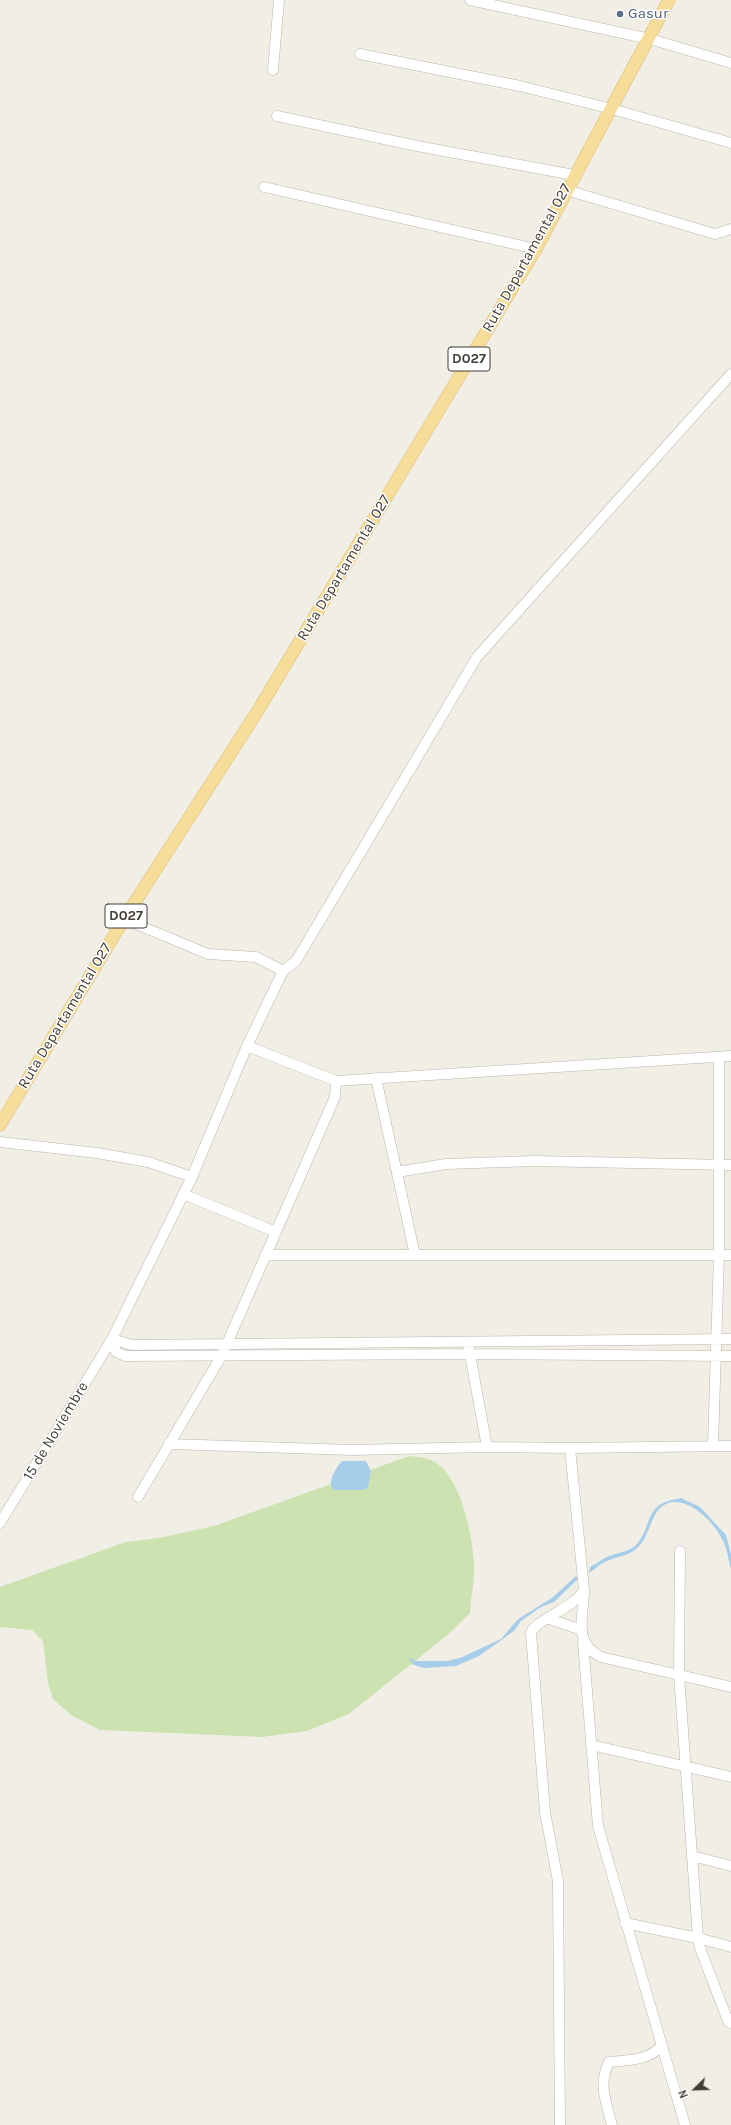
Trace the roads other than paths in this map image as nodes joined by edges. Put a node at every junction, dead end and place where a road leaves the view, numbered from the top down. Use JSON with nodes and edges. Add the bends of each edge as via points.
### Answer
{"nodes":[{"id":1,"x":279,"y":0,"type":"edge"},
{"id":2,"x":470,"y":0,"type":"edge"},
{"id":3,"x":669,"y":0,"type":"edge"},
{"id":4,"x":510,"y":4,"type":"edge"},
{"id":5,"x":650,"y":39,"type":"junction"},
{"id":6,"x":360,"y":54,"type":"dead end"},
{"id":7,"x":731,"y":63,"type":"edge"},
{"id":8,"x":273,"y":70,"type":"dead end"},
{"id":9,"x":612,"y":110,"type":"junction"},
{"id":10,"x":277,"y":116,"type":"dead end"},
{"id":11,"x":731,"y":143,"type":"edge"},
{"id":12,"x":574,"y":175,"type":"junction"},
{"id":13,"x":264,"y":187,"type":"dead end"},
{"id":14,"x":566,"y":190,"type":"junction"},
{"id":15,"x":731,"y":229,"type":"edge"},
{"id":16,"x":536,"y":249,"type":"junction"},
{"id":17,"x":731,"y":374,"type":"edge"},
{"id":18,"x":124,"y":918,"type":"junction"},
{"id":19,"x":283,"y":971,"type":"junction"},
{"id":20,"x":247,"y":1046,"type":"junction"},
{"id":21,"x":731,"y":1056,"type":"edge"},
{"id":22,"x":719,"y":1057,"type":"junction"},
{"id":23,"x":376,"y":1078,"type":"junction"},
{"id":24,"x":336,"y":1081,"type":"junction"},
{"id":25,"x":0,"y":1125,"type":"edge"},
{"id":26,"x":0,"y":1142,"type":"edge"},
{"id":27,"x":719,"y":1165,"type":"junction"},
{"id":28,"x":731,"y":1165,"type":"edge"},
{"id":29,"x":397,"y":1172,"type":"junction"},
{"id":30,"x":192,"y":1178,"type":"junction"},
{"id":31,"x":183,"y":1194,"type":"junction"},
{"id":32,"x":276,"y":1232,"type":"junction"},
{"id":33,"x":265,"y":1255,"type":"junction"},
{"id":34,"x":416,"y":1255,"type":"junction"},
{"id":35,"x":719,"y":1255,"type":"junction"},
{"id":36,"x":731,"y":1255,"type":"edge"},
{"id":37,"x":112,"y":1339,"type":"junction"},
{"id":38,"x":717,"y":1339,"type":"junction"},
{"id":39,"x":731,"y":1339,"type":"edge"},
{"id":40,"x":469,"y":1340,"type":"junction"},
{"id":41,"x":226,"y":1343,"type":"junction"},
{"id":42,"x":469,"y":1354,"type":"junction"},
{"id":43,"x":222,"y":1355,"type":"junction"},
{"id":44,"x":716,"y":1356,"type":"junction"},
{"id":45,"x":731,"y":1356,"type":"edge"},
{"id":46,"x":169,"y":1444,"type":"junction"},
{"id":47,"x":713,"y":1445,"type":"junction"},
{"id":48,"x":731,"y":1446,"type":"edge"},
{"id":49,"x":486,"y":1447,"type":"junction"},
{"id":50,"x":570,"y":1448,"type":"junction"},
{"id":51,"x":138,"y":1497,"type":"dead end"},
{"id":52,"x":0,"y":1523,"type":"edge"},
{"id":53,"x":680,"y":1551,"type":"dead end"},
{"id":54,"x":584,"y":1590,"type":"junction"},
{"id":55,"x":549,"y":1619,"type":"junction"},
{"id":56,"x":582,"y":1630,"type":"junction"},
{"id":57,"x":583,"y":1642,"type":"junction"},
{"id":58,"x":679,"y":1675,"type":"junction"},
{"id":59,"x":731,"y":1687,"type":"edge"},
{"id":60,"x":592,"y":1745,"type":"junction"},
{"id":61,"x":685,"y":1767,"type":"junction"},
{"id":62,"x":731,"y":1777,"type":"edge"},
{"id":63,"x":692,"y":1856,"type":"junction"},
{"id":64,"x":731,"y":1866,"type":"edge"},
{"id":65,"x":625,"y":1923,"type":"junction"},
{"id":66,"x":698,"y":1938,"type":"junction"},
{"id":67,"x":731,"y":1947,"type":"edge"},
{"id":68,"x":731,"y":2023,"type":"edge"},
{"id":69,"x":661,"y":2046,"type":"junction"},
{"id":70,"x":560,"y":2125,"type":"edge"},
{"id":71,"x":612,"y":2125,"type":"edge"},
{"id":72,"x":685,"y":2125,"type":"edge"}],
"edges":[{"from":1,"to":8,"type":"street"},
{"from":2,"to":4,"type":"street"},
{"from":3,"to":5,"type":"main road","name":"Ruta Departamental 027","number":"D027"},
{"from":4,"to":5,"type":"street"},
{"from":5,"to":7,"type":"street"},
{"from":5,"to":9,"type":"main road","name":"Ruta Departamental 027","number":"D027"},
{"from":6,"to":9,"type":"street","via":[[520,86]]},
{"from":9,"to":11,"type":"street"},
{"from":9,"to":12,"type":"main road","name":"Ruta Departamental 027","number":"D027"},
{"from":10,"to":12,"type":"street","via":[[417,146]]},
{"from":12,"to":14,"type":"main road","name":"Ruta Departamental 027","number":"D027"},
{"from":13,"to":16,"type":"street"},
{"from":14,"to":15,"type":"street","via":[[715,234]]},
{"from":14,"to":16,"type":"main road","name":"Ruta Departamental 027","number":"D027"},
{"from":16,"to":18,"type":"main road","name":"Ruta Departamental 027","number":"D027","via":[[257,712]]},
{"from":17,"to":19,"type":"street","via":[[477,657],[296,961]]},
{"from":18,"to":19,"type":"street","via":[[208,954],[256,957]]},
{"from":18,"to":25,"type":"main road","name":"Ruta Departamental 027","number":"D027"},
{"from":19,"to":20,"type":"street","name":"15 de Noviembre"},
{"from":20,"to":24,"type":"street"},
{"from":20,"to":30,"type":"street","name":"15 de Noviembre"},
{"from":21,"to":22,"type":"street"},
{"from":22,"to":23,"type":"street"},
{"from":22,"to":27,"type":"street"},
{"from":23,"to":24,"type":"street"},
{"from":23,"to":29,"type":"street"},
{"from":24,"to":32,"type":"street","via":[[335,1097]]},
{"from":26,"to":30,"type":"street","via":[[97,1153],[148,1162]]},
{"from":27,"to":28,"type":"street"},
{"from":27,"to":29,"type":"street","via":[[534,1161],[446,1164]]},
{"from":27,"to":35,"type":"street"},
{"from":29,"to":34,"type":"street"},
{"from":30,"to":31,"type":"street","name":"15 de Noviembre"},
{"from":31,"to":32,"type":"street"},
{"from":31,"to":37,"type":"street","name":"15 de Noviembre"},
{"from":32,"to":33,"type":"street"},
{"from":33,"to":34,"type":"street"},
{"from":33,"to":41,"type":"street"},
{"from":34,"to":35,"type":"street"},
{"from":35,"to":36,"type":"street"},
{"from":35,"to":38,"type":"street"},
{"from":37,"to":41,"type":"street","via":[[132,1345]]},
{"from":37,"to":43,"type":"street","via":[[116,1352],[125,1356]]},
{"from":37,"to":52,"type":"street","name":"15 de Noviembre"},
{"from":38,"to":39,"type":"street"},
{"from":38,"to":40,"type":"street"},
{"from":38,"to":44,"type":"street"},
{"from":40,"to":41,"type":"street"},
{"from":40,"to":42,"type":"street"},
{"from":41,"to":43,"type":"street"},
{"from":42,"to":43,"type":"street"},
{"from":42,"to":44,"type":"street"},
{"from":42,"to":49,"type":"street"},
{"from":43,"to":46,"type":"street"},
{"from":44,"to":45,"type":"street"},
{"from":44,"to":47,"type":"street"},
{"from":46,"to":49,"type":"street","via":[[352,1450]]},
{"from":46,"to":51,"type":"street"},
{"from":47,"to":48,"type":"street"},
{"from":47,"to":50,"type":"street"},
{"from":49,"to":50,"type":"street"},
{"from":50,"to":54,"type":"street"},
{"from":53,"to":58,"type":"street"},
{"from":54,"to":55,"type":"street","via":[[579,1599]]},
{"from":54,"to":56,"type":"street"},
{"from":55,"to":56,"type":"street"},
{"from":55,"to":70,"type":"street","via":[[538,1623],[531,1637],[545,1812],[558,1880]]},
{"from":56,"to":57,"type":"street"},
{"from":57,"to":58,"type":"street","via":[[590,1652],[601,1657]]},
{"from":57,"to":60,"type":"street"},
{"from":58,"to":59,"type":"street"},
{"from":58,"to":61,"type":"street"},
{"from":60,"to":61,"type":"street"},
{"from":60,"to":65,"type":"street","via":[[598,1826]]},
{"from":61,"to":62,"type":"street"},
{"from":61,"to":63,"type":"street"},
{"from":63,"to":64,"type":"street"},
{"from":63,"to":66,"type":"street"},
{"from":65,"to":66,"type":"street"},
{"from":65,"to":69,"type":"street"},
{"from":66,"to":67,"type":"street"},
{"from":66,"to":68,"type":"street"},
{"from":69,"to":71,"type":"street","via":[[656,2052],[642,2058],[609,2062],[602,2087]]},
{"from":69,"to":72,"type":"street"}]}
